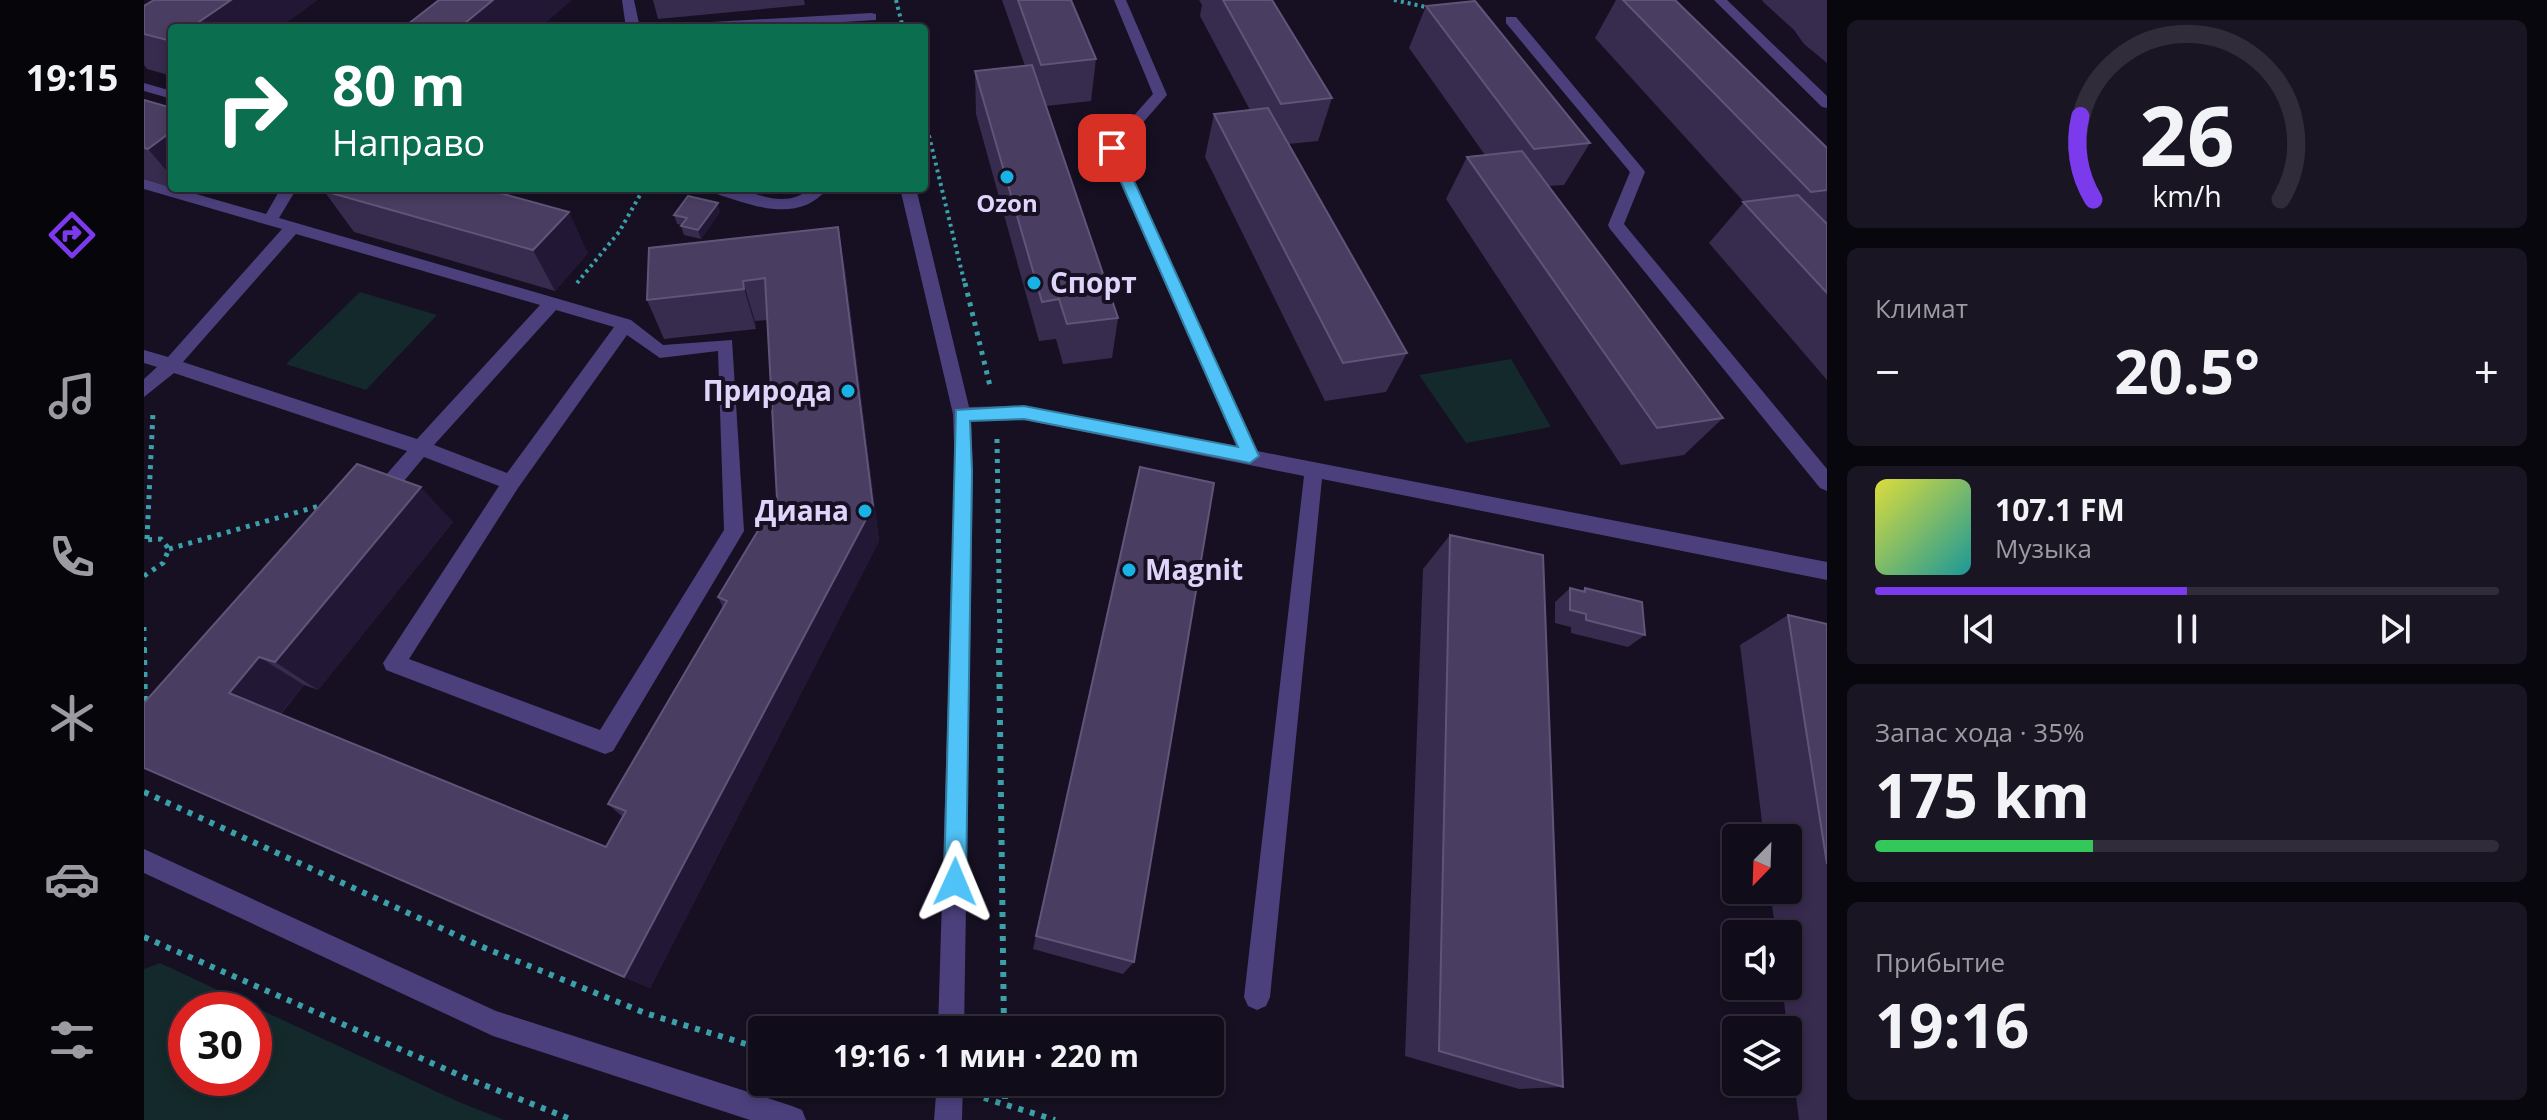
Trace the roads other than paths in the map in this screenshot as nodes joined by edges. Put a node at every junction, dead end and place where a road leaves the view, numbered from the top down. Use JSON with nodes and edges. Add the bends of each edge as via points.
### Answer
{"nodes":[{"id":1,"x":628,"y":0,"type":"edge"},
{"id":2,"x":867,"y":0,"type":"edge"},
{"id":3,"x":1120,"y":0,"type":"edge"},
{"id":4,"x":1720,"y":0,"type":"edge"},
{"id":5,"x":1511,"y":20,"type":"dead end"},
{"id":6,"x":872,"y":22,"type":"edge"},
{"id":7,"x":632,"y":24,"type":"edge"},
{"id":8,"x":804,"y":24,"type":"edge"},
{"id":9,"x":144,"y":87,"type":"edge"},
{"id":10,"x":168,"y":94,"type":"edge"},
{"id":11,"x":1827,"y":104,"type":"edge"},
{"id":12,"x":144,"y":184,"type":"edge"},
{"id":13,"x":168,"y":191,"type":"edge"},
{"id":14,"x":171,"y":192,"type":"edge"},
{"id":15,"x":287,"y":192,"type":"edge"},
{"id":16,"x":728,"y":192,"type":"edge"},
{"id":17,"x":817,"y":192,"type":"edge"},
{"id":18,"x":909,"y":192,"type":"edge"},
{"id":19,"x":270,"y":221,"type":"junction"},
{"id":20,"x":292,"y":228,"type":"junction"},
{"id":21,"x":555,"y":304,"type":"junction"},
{"id":22,"x":625,"y":324,"type":"junction"},
{"id":23,"x":144,"y":356,"type":"edge"},
{"id":24,"x":170,"y":366,"type":"junction"},
{"id":25,"x":149,"y":385,"type":"edge"},
{"id":26,"x":962,"y":414,"type":"junction"},
{"id":27,"x":421,"y":448,"type":"junction"},
{"id":28,"x":1250,"y":456,"type":"junction"},
{"id":29,"x":1314,"y":468,"type":"junction"},
{"id":30,"x":511,"y":483,"type":"junction"},
{"id":31,"x":1827,"y":483,"type":"edge"},
{"id":32,"x":368,"y":510,"type":"edge"},
{"id":33,"x":1827,"y":571,"type":"edge"},
{"id":34,"x":144,"y":861,"type":"edge"},
{"id":35,"x":1257,"y":997,"type":"dead end"},
{"id":36,"x":951,"y":1016,"type":"edge"},
{"id":37,"x":949,"y":1096,"type":"edge"},
{"id":38,"x":792,"y":1120,"type":"edge"},
{"id":39,"x":948,"y":1120,"type":"edge"}],
"edges":[{"from":1,"to":7,"type":"street"},
{"from":2,"to":6,"type":"street"},
{"from":3,"to":28,"type":"street","via":[[1160,95],[1112,148]]},
{"from":4,"to":11,"type":"street"},
{"from":5,"to":31,"type":"street","via":[[1638,172],[1616,225]]},
{"from":6,"to":8,"type":"street"},
{"from":9,"to":10,"type":"street"},
{"from":12,"to":13,"type":"street"},
{"from":14,"to":19,"type":"street"},
{"from":15,"to":19,"type":"street"},
{"from":16,"to":17,"type":"street","via":[[783,207],[799,205]]},
{"from":18,"to":26,"type":"street"},
{"from":19,"to":20,"type":"street"},
{"from":20,"to":21,"type":"street"},
{"from":20,"to":24,"type":"street"},
{"from":21,"to":22,"type":"street"},
{"from":21,"to":27,"type":"street"},
{"from":22,"to":30,"type":"street"},
{"from":22,"to":30,"type":"street","via":[[660,352],[726,344],[734,531],[605,743],[394,663]]},
{"from":23,"to":24,"type":"street"},
{"from":24,"to":25,"type":"street"},
{"from":24,"to":27,"type":"street"},
{"from":26,"to":28,"type":"street","via":[[1024,413]]},
{"from":26,"to":36,"type":"street"},
{"from":27,"to":30,"type":"street"},
{"from":27,"to":32,"type":"street"},
{"from":28,"to":29,"type":"street"},
{"from":29,"to":33,"type":"street"},
{"from":29,"to":35,"type":"street"},
{"from":34,"to":38,"type":"street","via":[[493,1023]]},
{"from":37,"to":39,"type":"street"}]}
